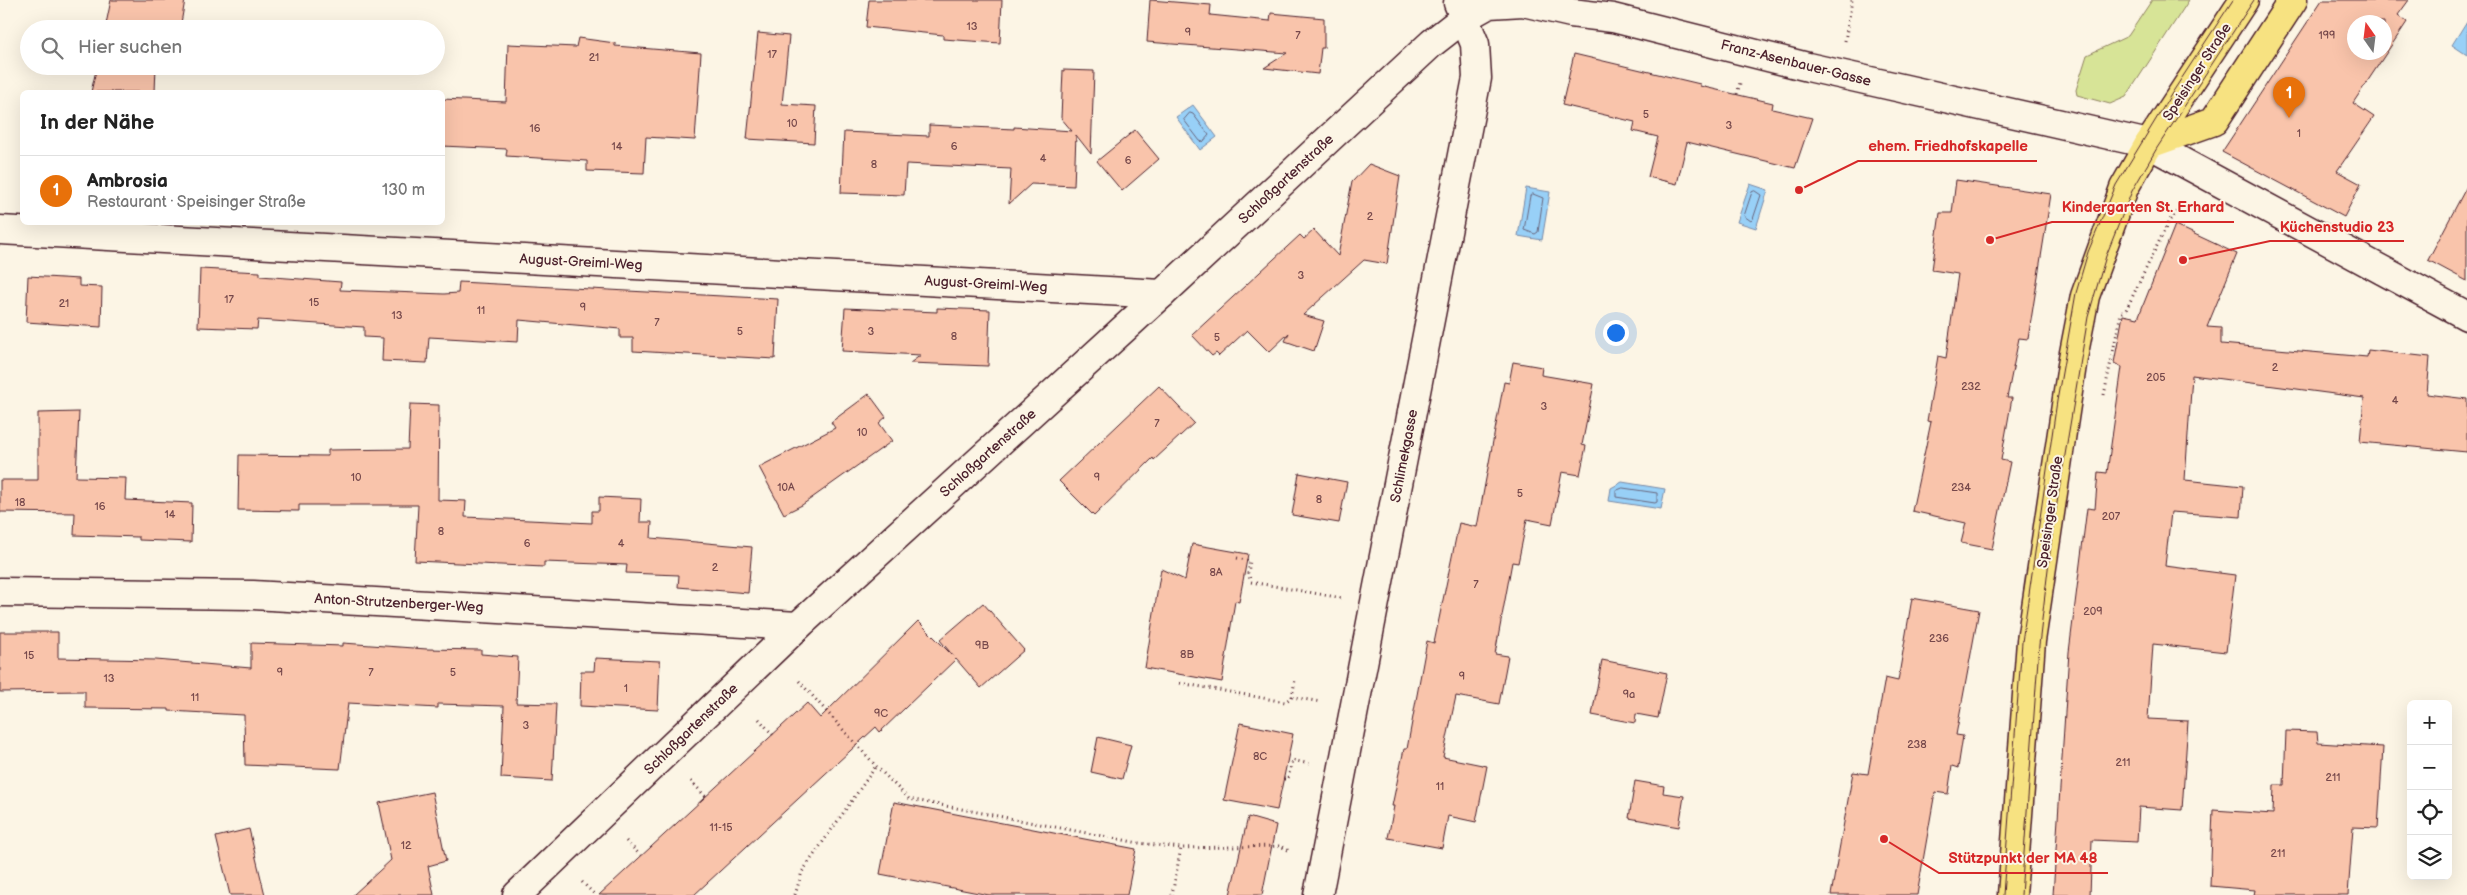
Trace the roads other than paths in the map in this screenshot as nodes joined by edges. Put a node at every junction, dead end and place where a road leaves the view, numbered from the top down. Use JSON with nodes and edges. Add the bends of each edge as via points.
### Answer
{"nodes":[{"id":1,"x":2244,"y":0,"type":"edge"},
{"id":2,"x":2293,"y":0,"type":"edge"},
{"id":3,"x":1461,"y":9,"type":"edge"},
{"id":4,"x":2149,"y":144,"type":"junction"},
{"id":5,"x":0,"y":230,"type":"edge"},
{"id":6,"x":1162,"y":294,"type":"junction"},
{"id":7,"x":2467,"y":316,"type":"edge"},
{"id":8,"x":0,"y":592,"type":"edge"},
{"id":9,"x":798,"y":626,"type":"junction"},
{"id":10,"x":518,"y":895,"type":"edge"},
{"id":11,"x":1318,"y":895,"type":"edge"},
{"id":12,"x":2012,"y":895,"type":"edge"}],
"edges":[{"from":1,"to":4,"type":"main road","name":"Speisinger Straße"},
{"from":2,"to":4,"type":"main road","name":"Speisinger Straße","via":[[2214,121]]},
{"from":3,"to":4,"type":"street","name":"Franz-Asenbauer-Gasse","via":[[1523,2],[1613,18],[1808,67]]},
{"from":3,"to":6,"type":"street","name":"Schloßgartenstraße","via":[[1432,43]]},
{"from":3,"to":11,"type":"street","name":"Schlimekgasse","via":[[1476,44],[1477,78]]},
{"from":4,"to":7,"type":"street","name":"Franz-Asenbauer-Gasse"},
{"from":4,"to":12,"type":"main road","name":"Speisinger Straße","via":[[2124,188],[2096,261],[2085,296],[2073,358],[2031,641]]},
{"from":5,"to":6,"type":"street","name":"August-Greiml-Weg"},
{"from":6,"to":9,"type":"street","name":"Schloßgartenstraße"},
{"from":8,"to":9,"type":"street","name":"Anton-Strutzenberger-Weg","via":[[253,595]]},
{"from":9,"to":10,"type":"street","name":"Schloßgartenstraße"}]}
